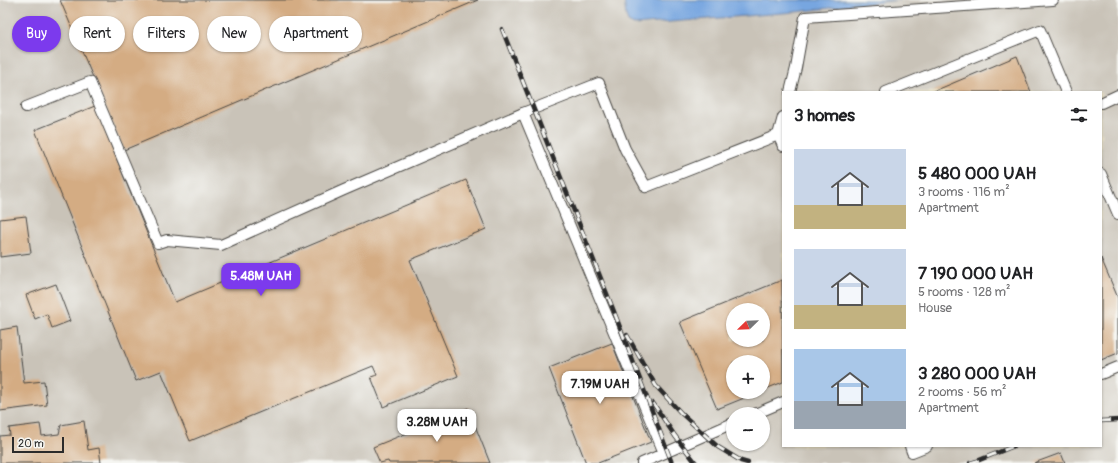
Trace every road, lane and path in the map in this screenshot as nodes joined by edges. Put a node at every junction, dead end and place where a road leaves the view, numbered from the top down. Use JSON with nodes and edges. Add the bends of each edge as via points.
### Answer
{"nodes":[{"id":1,"x":1053,"y":0,"type":"edge"},
{"id":2,"x":790,"y":91,"type":"edge"},
{"id":3,"x":888,"y":91,"type":"edge"},
{"id":4,"x":1066,"y":91,"type":"edge"},
{"id":5,"x":1118,"y":95,"type":"edge"},
{"id":6,"x":1102,"y":103,"type":"edge"},
{"id":7,"x":26,"y":107,"type":"dead end"},
{"id":8,"x":523,"y":113,"type":"junction"},
{"id":9,"x":781,"y":134,"type":"edge"},
{"id":10,"x":1102,"y":176,"type":"edge"},
{"id":11,"x":1118,"y":214,"type":"edge"},
{"id":12,"x":1118,"y":367,"type":"edge"},
{"id":13,"x":1102,"y":374,"type":"edge"},
{"id":14,"x":782,"y":402,"type":"edge"},
{"id":15,"x":770,"y":408,"type":"edge"},
{"id":16,"x":726,"y":427,"type":"edge"},
{"id":17,"x":910,"y":447,"type":"edge"},
{"id":18,"x":924,"y":447,"type":"edge"},
{"id":19,"x":664,"y":453,"type":"junction"},
{"id":20,"x":642,"y":463,"type":"edge"}],
"edges":[{"from":1,"to":2,"type":"lane","via":[[805,17]]},
{"from":3,"to":4,"type":"lane","via":[[1040,30]]},
{"from":5,"to":6,"type":"lane"},
{"from":7,"to":8,"type":"lane","via":[[90,82],[158,243],[167,240],[221,245]]},
{"from":8,"to":9,"type":"lane","via":[[599,82],[624,149],[646,187]]},
{"from":8,"to":19,"type":"lane"},
{"from":10,"to":11,"type":"lane"},
{"from":12,"to":13,"type":"lane"},
{"from":14,"to":15,"type":"lane"},
{"from":16,"to":19,"type":"lane"},
{"from":17,"to":18,"type":"lane","via":[[912,452]]},
{"from":19,"to":20,"type":"lane"}]}
